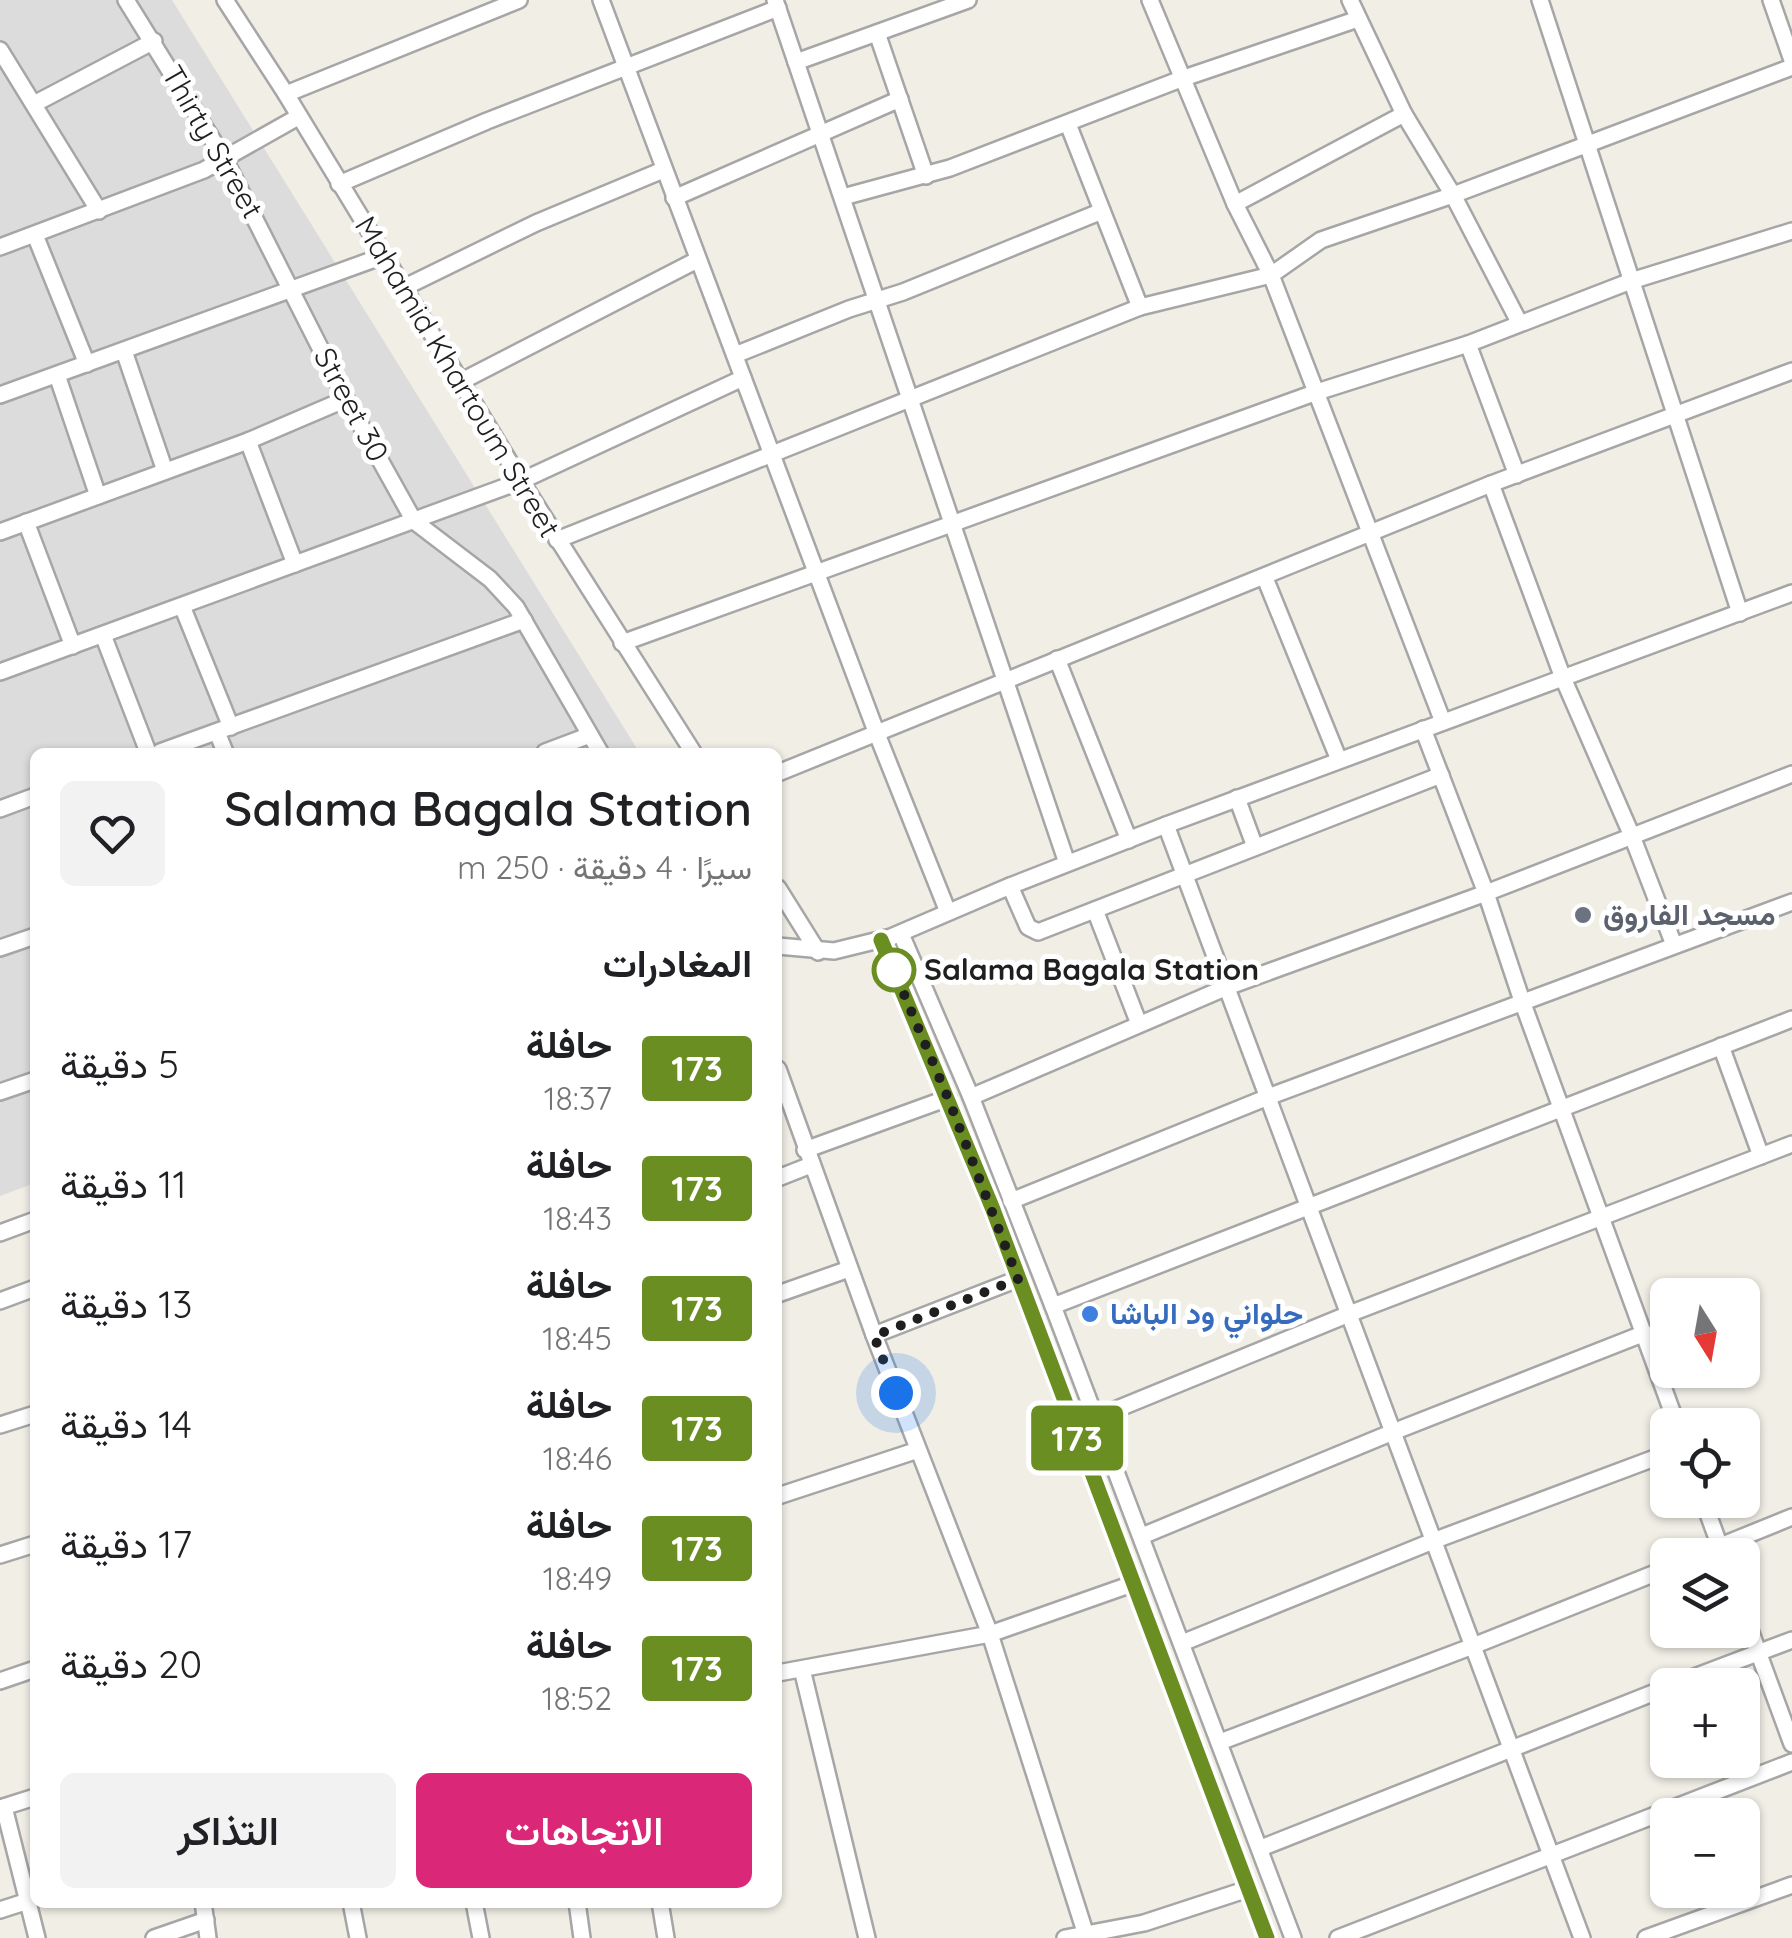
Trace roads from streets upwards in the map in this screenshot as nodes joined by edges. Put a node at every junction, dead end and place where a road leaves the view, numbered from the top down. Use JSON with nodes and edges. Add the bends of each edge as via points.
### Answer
{"nodes":[{"id":1,"x":126,"y":0,"type":"edge"},
{"id":2,"x":519,"y":0,"type":"edge"},
{"id":3,"x":601,"y":0,"type":"edge"},
{"id":4,"x":968,"y":0,"type":"edge"},
{"id":5,"x":1150,"y":0,"type":"edge"},
{"id":6,"x":1350,"y":0,"type":"edge"},
{"id":7,"x":1540,"y":0,"type":"edge"},
{"id":8,"x":1771,"y":0,"type":"edge"},
{"id":9,"x":229,"y":1,"type":"edge"},
{"id":10,"x":777,"y":4,"type":"edge"},
{"id":11,"x":946,"y":4,"type":"edge"},
{"id":12,"x":1358,"y":19,"type":"junction"},
{"id":13,"x":877,"y":33,"type":"junction"},
{"id":14,"x":154,"y":41,"type":"junction"},
{"id":15,"x":0,"y":50,"type":"edge"},
{"id":16,"x":796,"y":62,"type":"junction"},
{"id":17,"x":1792,"y":64,"type":"edge"},
{"id":18,"x":626,"y":68,"type":"junction"},
{"id":19,"x":1181,"y":80,"type":"junction"},
{"id":20,"x":286,"y":94,"type":"junction"},
{"id":21,"x":900,"y":99,"type":"junction"},
{"id":22,"x":34,"y":104,"type":"junction"},
{"id":23,"x":1404,"y":114,"type":"junction"},
{"id":24,"x":298,"y":117,"type":"junction"},
{"id":25,"x":1068,"y":124,"type":"junction"},
{"id":26,"x":820,"y":132,"type":"junction"},
{"id":27,"x":1587,"y":144,"type":"junction"},
{"id":28,"x":225,"y":160,"type":"junction"},
{"id":29,"x":664,"y":170,"type":"junction"},
{"id":30,"x":926,"y":176,"type":"junction"},
{"id":31,"x":339,"y":184,"type":"junction"},
{"id":32,"x":1454,"y":194,"type":"junction"},
{"id":33,"x":843,"y":197,"type":"junction"},
{"id":34,"x":674,"y":198,"type":"junction"},
{"id":35,"x":1235,"y":204,"type":"junction"},
{"id":36,"x":99,"y":211,"type":"junction"},
{"id":37,"x":1102,"y":211,"type":"junction"},
{"id":38,"x":1792,"y":231,"type":"edge"},
{"id":39,"x":35,"y":235,"type":"junction"},
{"id":40,"x":0,"y":248,"type":"edge"},
{"id":41,"x":384,"y":256,"type":"junction"},
{"id":42,"x":698,"y":260,"type":"junction"},
{"id":43,"x":1270,"y":275,"type":"junction"},
{"id":44,"x":1631,"y":281,"type":"junction"},
{"id":45,"x":292,"y":288,"type":"junction"},
{"id":46,"x":403,"y":288,"type":"junction"},
{"id":47,"x":878,"y":298,"type":"junction"},
{"id":48,"x":1140,"y":307,"type":"junction"},
{"id":49,"x":1519,"y":322,"type":"junction"},
{"id":50,"x":1468,"y":344,"type":"junction"},
{"id":51,"x":124,"y":351,"type":"junction"},
{"id":52,"x":734,"y":355,"type":"junction"},
{"id":53,"x":87,"y":364,"type":"junction"},
{"id":54,"x":1792,"y":371,"type":"edge"},
{"id":55,"x":56,"y":375,"type":"junction"},
{"id":56,"x":744,"y":378,"type":"junction"},
{"id":57,"x":460,"y":382,"type":"junction"},
{"id":58,"x":1317,"y":392,"type":"junction"},
{"id":59,"x":0,"y":395,"type":"edge"},
{"id":60,"x":346,"y":399,"type":"junction"},
{"id":61,"x":909,"y":400,"type":"junction"},
{"id":62,"x":1675,"y":415,"type":"junction"},
{"id":63,"x":248,"y":441,"type":"junction"},
{"id":64,"x":772,"y":454,"type":"junction"},
{"id":65,"x":165,"y":471,"type":"junction"},
{"id":66,"x":1517,"y":475,"type":"junction"},
{"id":67,"x":521,"y":481,"type":"junction"},
{"id":68,"x":1491,"y":484,"type":"junction"},
{"id":69,"x":98,"y":496,"type":"junction"},
{"id":70,"x":414,"y":521,"type":"junction"},
{"id":71,"x":26,"y":522,"type":"junction"},
{"id":72,"x":951,"y":522,"type":"junction"},
{"id":73,"x":0,"y":532,"type":"edge"},
{"id":74,"x":1371,"y":533,"type":"junction"},
{"id":75,"x":558,"y":540,"type":"junction"},
{"id":76,"x":295,"y":564,"type":"junction"},
{"id":77,"x":815,"y":571,"type":"junction"},
{"id":78,"x":1265,"y":578,"type":"junction"},
{"id":79,"x":1792,"y":593,"type":"edge"},
{"id":80,"x":182,"y":606,"type":"junction"},
{"id":81,"x":1740,"y":612,"type":"junction"},
{"id":82,"x":524,"y":620,"type":"junction"},
{"id":83,"x":102,"y":635,"type":"junction"},
{"id":84,"x":622,"y":642,"type":"junction"},
{"id":85,"x":73,"y":646,"type":"junction"},
{"id":86,"x":1058,"y":659,"type":"junction"},
{"id":87,"x":0,"y":672,"type":"edge"},
{"id":88,"x":1563,"y":678,"type":"junction"},
{"id":89,"x":1004,"y":683,"type":"junction"},
{"id":90,"x":1443,"y":722,"type":"junction"},
{"id":91,"x":1423,"y":728,"type":"junction"},
{"id":92,"x":224,"y":730,"type":"junction"},
{"id":93,"x":876,"y":734,"type":"junction"},
{"id":94,"x":590,"y":735,"type":"junction"},
{"id":95,"x":146,"y":748,"type":"edge"},
{"id":96,"x":172,"y":748,"type":"edge"},
{"id":97,"x":225,"y":748,"type":"edge"},
{"id":98,"x":556,"y":748,"type":"edge"},
{"id":99,"x":598,"y":748,"type":"edge"},
{"id":100,"x":689,"y":748,"type":"edge"},
{"id":101,"x":1339,"y":760,"type":"junction"},
{"id":102,"x":782,"y":771,"type":"edge"},
{"id":103,"x":1440,"y":775,"type":"junction"},
{"id":104,"x":1792,"y":775,"type":"edge"},
{"id":105,"x":30,"y":798,"type":"edge"},
{"id":106,"x":1237,"y":798,"type":"junction"},
{"id":107,"x":0,"y":809,"type":"edge"},
{"id":108,"x":1166,"y":825,"type":"junction"},
{"id":109,"x":1632,"y":836,"type":"junction"},
{"id":110,"x":1129,"y":840,"type":"junction"},
{"id":111,"x":1255,"y":848,"type":"junction"},
{"id":112,"x":1067,"y":863,"type":"junction"},
{"id":113,"x":1185,"y":875,"type":"junction"},
{"id":114,"x":1010,"y":886,"type":"junction"},
{"id":115,"x":1486,"y":893,"type":"junction"},
{"id":116,"x":782,"y":894,"type":"edge"},
{"id":117,"x":1792,"y":902,"type":"edge"},
{"id":118,"x":1095,"y":910,"type":"junction"},
{"id":119,"x":948,"y":912,"type":"junction"},
{"id":120,"x":901,"y":934,"type":"junction"},
{"id":121,"x":881,"y":940,"type":"junction"},
{"id":122,"x":30,"y":943,"type":"edge"},
{"id":123,"x":1674,"y":946,"type":"junction"},
{"id":124,"x":782,"y":947,"type":"edge"},
{"id":125,"x":0,"y":948,"type":"edge"},
{"id":126,"x":818,"y":952,"type":"junction"},
{"id":127,"x":1226,"y":987,"type":"junction"},
{"id":128,"x":1522,"y":1001,"type":"junction"},
{"id":129,"x":1792,"y":1020,"type":"edge"},
{"id":130,"x":1140,"y":1024,"type":"junction"},
{"id":131,"x":1722,"y":1046,"type":"junction"},
{"id":132,"x":30,"y":1082,"type":"edge"},
{"id":133,"x":782,"y":1082,"type":"edge"},
{"id":134,"x":0,"y":1092,"type":"edge"},
{"id":135,"x":971,"y":1097,"type":"junction"},
{"id":136,"x":1268,"y":1097,"type":"junction"},
{"id":137,"x":948,"y":1098,"type":"junction"},
{"id":138,"x":1562,"y":1106,"type":"junction"},
{"id":139,"x":1792,"y":1144,"type":"edge"},
{"id":140,"x":1761,"y":1156,"type":"junction"},
{"id":141,"x":808,"y":1158,"type":"junction"},
{"id":142,"x":782,"y":1175,"type":"edge"},
{"id":143,"x":1011,"y":1202,"type":"junction"},
{"id":144,"x":1308,"y":1205,"type":"junction"},
{"id":145,"x":1601,"y":1218,"type":"junction"},
{"id":146,"x":30,"y":1222,"type":"edge"},
{"id":147,"x":0,"y":1233,"type":"edge"},
{"id":148,"x":849,"y":1269,"type":"junction"},
{"id":149,"x":1018,"y":1279,"type":"junction"},
{"id":150,"x":30,"y":1290,"type":"edge"},
{"id":151,"x":782,"y":1293,"type":"edge"},
{"id":152,"x":0,"y":1300,"type":"edge"},
{"id":153,"x":1054,"y":1306,"type":"junction"},
{"id":154,"x":1349,"y":1314,"type":"junction"},
{"id":155,"x":1644,"y":1333,"type":"junction"},
{"id":156,"x":874,"y":1336,"type":"junction"},
{"id":157,"x":1671,"y":1408,"type":"edge"},
{"id":158,"x":30,"y":1416,"type":"edge"},
{"id":159,"x":1097,"y":1420,"type":"junction"},
{"id":160,"x":0,"y":1425,"type":"edge"},
{"id":161,"x":1073,"y":1428,"type":"junction"},
{"id":162,"x":1393,"y":1432,"type":"junction"},
{"id":163,"x":918,"y":1450,"type":"junction"},
{"id":164,"x":1650,"y":1460,"type":"edge"},
{"id":165,"x":782,"y":1495,"type":"edge"},
{"id":166,"x":1792,"y":1517,"type":"edge"},
{"id":167,"x":1142,"y":1536,"type":"junction"},
{"id":168,"x":1748,"y":1538,"type":"edge"},
{"id":169,"x":1434,"y":1541,"type":"junction"},
{"id":170,"x":30,"y":1546,"type":"edge"},
{"id":171,"x":0,"y":1555,"type":"edge"},
{"id":172,"x":1650,"y":1575,"type":"edge"},
{"id":173,"x":1132,"y":1584,"type":"junction"},
{"id":174,"x":990,"y":1634,"type":"junction"},
{"id":175,"x":1792,"y":1640,"type":"edge"},
{"id":176,"x":1182,"y":1642,"type":"junction"},
{"id":177,"x":1473,"y":1646,"type":"junction"},
{"id":178,"x":1757,"y":1648,"type":"edge"},
{"id":179,"x":1759,"y":1652,"type":"junction"},
{"id":180,"x":1717,"y":1668,"type":"edge"},
{"id":181,"x":802,"y":1669,"type":"junction"},
{"id":182,"x":30,"y":1671,"type":"edge"},
{"id":183,"x":782,"y":1672,"type":"edge"},
{"id":184,"x":0,"y":1681,"type":"edge"},
{"id":185,"x":1650,"y":1694,"type":"edge"},
{"id":186,"x":1220,"y":1742,"type":"junction"},
{"id":187,"x":1792,"y":1744,"type":"edge"},
{"id":188,"x":1511,"y":1748,"type":"junction"},
{"id":189,"x":1792,"y":1762,"type":"edge"},
{"id":190,"x":30,"y":1799,"type":"edge"},
{"id":191,"x":2,"y":1808,"type":"edge"},
{"id":192,"x":1261,"y":1848,"type":"junction"},
{"id":193,"x":1552,"y":1856,"type":"junction"},
{"id":194,"x":1792,"y":1885,"type":"edge"},
{"id":195,"x":1248,"y":1889,"type":"junction"},
{"id":196,"x":28,"y":1901,"type":"junction"},
{"id":197,"x":204,"y":1908,"type":"edge"},
{"id":198,"x":352,"y":1908,"type":"edge"},
{"id":199,"x":475,"y":1908,"type":"edge"},
{"id":200,"x":578,"y":1908,"type":"edge"},
{"id":201,"x":661,"y":1908,"type":"edge"},
{"id":202,"x":0,"y":1910,"type":"edge"},
{"id":203,"x":206,"y":1920,"type":"junction"},
{"id":204,"x":1113,"y":1934,"type":"edge"},
{"id":205,"x":1086,"y":1935,"type":"junction"},
{"id":206,"x":38,"y":1938,"type":"edge"},
{"id":207,"x":154,"y":1938,"type":"edge"},
{"id":208,"x":208,"y":1938,"type":"edge"},
{"id":209,"x":358,"y":1938,"type":"edge"},
{"id":210,"x":481,"y":1938,"type":"edge"},
{"id":211,"x":582,"y":1938,"type":"edge"},
{"id":212,"x":666,"y":1938,"type":"edge"},
{"id":213,"x":867,"y":1938,"type":"edge"},
{"id":214,"x":1065,"y":1938,"type":"edge"},
{"id":215,"x":1267,"y":1938,"type":"edge"},
{"id":216,"x":1294,"y":1938,"type":"edge"},
{"id":217,"x":1338,"y":1938,"type":"edge"},
{"id":218,"x":1582,"y":1938,"type":"edge"},
{"id":219,"x":1646,"y":1938,"type":"edge"}],
"edges":[{"from":1,"to":14,"type":"street","name":"Thirty Street"},
{"from":2,"to":20,"type":"street"},
{"from":3,"to":18,"type":"street"},
{"from":4,"to":11,"type":"street"},
{"from":5,"to":19,"type":"street"},
{"from":6,"to":12,"type":"street"},
{"from":7,"to":27,"type":"street"},
{"from":8,"to":17,"type":"street"},
{"from":9,"to":20,"type":"street","name":"Mahamid Khartoum Street"},
{"from":10,"to":16,"type":"street"},
{"from":10,"to":18,"type":"street"},
{"from":11,"to":13,"type":"street"},
{"from":12,"to":19,"type":"street"},
{"from":12,"to":23,"type":"street"},
{"from":13,"to":16,"type":"street"},
{"from":13,"to":21,"type":"street"},
{"from":14,"to":22,"type":"street"},
{"from":14,"to":28,"type":"street","name":"Thirty Street"},
{"from":15,"to":22,"type":"street"},
{"from":16,"to":26,"type":"street"},
{"from":17,"to":27,"type":"street"},
{"from":18,"to":29,"type":"street"},
{"from":18,"to":31,"type":"street"},
{"from":19,"to":25,"type":"street"},
{"from":19,"to":35,"type":"street"},
{"from":20,"to":24,"type":"street","name":"Mahamid Khartoum Street"},
{"from":21,"to":26,"type":"street"},
{"from":21,"to":30,"type":"street"},
{"from":22,"to":36,"type":"street"},
{"from":23,"to":32,"type":"street"},
{"from":23,"to":35,"type":"street"},
{"from":24,"to":28,"type":"street"},
{"from":24,"to":31,"type":"street","name":"Mahamid Khartoum Street"},
{"from":25,"to":30,"type":"street"},
{"from":25,"to":37,"type":"street"},
{"from":26,"to":33,"type":"street"},
{"from":26,"to":34,"type":"street"},
{"from":27,"to":32,"type":"street"},
{"from":27,"to":44,"type":"street"},
{"from":28,"to":36,"type":"street"},
{"from":28,"to":45,"type":"street","name":"Thirty Street"},
{"from":29,"to":34,"type":"street"},
{"from":29,"to":46,"type":"street"},
{"from":30,"to":33,"type":"street"},
{"from":31,"to":41,"type":"street","name":"Mahamid Khartoum Street"},
{"from":32,"to":43,"type":"street","via":[[1321,240]]},
{"from":32,"to":49,"type":"street"},
{"from":33,"to":47,"type":"street"},
{"from":34,"to":42,"type":"street"},
{"from":35,"to":43,"type":"street"},
{"from":36,"to":39,"type":"street"},
{"from":37,"to":47,"type":"street"},
{"from":37,"to":48,"type":"street"},
{"from":38,"to":44,"type":"street"},
{"from":39,"to":40,"type":"street"},
{"from":39,"to":53,"type":"street"},
{"from":41,"to":45,"type":"street"},
{"from":41,"to":46,"type":"street","name":"Mahamid Khartoum Street"},
{"from":42,"to":52,"type":"street"},
{"from":42,"to":57,"type":"street"},
{"from":43,"to":48,"type":"street"},
{"from":43,"to":58,"type":"street"},
{"from":44,"to":49,"type":"street"},
{"from":44,"to":62,"type":"street"},
{"from":45,"to":51,"type":"street"},
{"from":45,"to":60,"type":"street","name":"Street 30"},
{"from":46,"to":57,"type":"street","name":"Mahamid Khartoum Street"},
{"from":47,"to":52,"type":"street"},
{"from":47,"to":61,"type":"street"},
{"from":48,"to":61,"type":"street"},
{"from":49,"to":50,"type":"street"},
{"from":50,"to":58,"type":"street"},
{"from":50,"to":66,"type":"street"},
{"from":51,"to":53,"type":"street"},
{"from":51,"to":65,"type":"street"},
{"from":52,"to":56,"type":"street"},
{"from":53,"to":55,"type":"street"},
{"from":54,"to":62,"type":"street"},
{"from":55,"to":59,"type":"street"},
{"from":55,"to":69,"type":"street"},
{"from":56,"to":64,"type":"street"},
{"from":56,"to":67,"type":"street"},
{"from":57,"to":67,"type":"street","name":"Mahamid Khartoum Street"},
{"from":58,"to":72,"type":"street"},
{"from":58,"to":74,"type":"street"},
{"from":60,"to":63,"type":"street"},
{"from":60,"to":70,"type":"street","name":"Street 30"},
{"from":61,"to":64,"type":"street"},
{"from":61,"to":72,"type":"street"},
{"from":62,"to":66,"type":"street"},
{"from":62,"to":81,"type":"street"},
{"from":63,"to":65,"type":"street"},
{"from":63,"to":76,"type":"street"},
{"from":64,"to":75,"type":"street"},
{"from":64,"to":77,"type":"street"},
{"from":65,"to":69,"type":"street"},
{"from":66,"to":68,"type":"street"},
{"from":67,"to":70,"type":"street"},
{"from":67,"to":75,"type":"street","name":"Mahamid Khartoum Street"},
{"from":68,"to":74,"type":"street"},
{"from":68,"to":88,"type":"street"},
{"from":69,"to":71,"type":"street"},
{"from":70,"to":76,"type":"street"},
{"from":70,"to":82,"type":"street","via":[[490,579]]},
{"from":71,"to":73,"type":"street"},
{"from":71,"to":85,"type":"street"},
{"from":72,"to":77,"type":"street"},
{"from":72,"to":89,"type":"street"},
{"from":74,"to":78,"type":"street"},
{"from":74,"to":90,"type":"street"},
{"from":75,"to":84,"type":"street","name":"Mahamid Khartoum Street"},
{"from":76,"to":80,"type":"street"},
{"from":77,"to":84,"type":"street"},
{"from":77,"to":93,"type":"street"},
{"from":78,"to":86,"type":"street"},
{"from":78,"to":101,"type":"street"},
{"from":79,"to":81,"type":"street"},
{"from":80,"to":83,"type":"street"},
{"from":80,"to":92,"type":"street"},
{"from":81,"to":88,"type":"street"},
{"from":82,"to":92,"type":"street"},
{"from":82,"to":94,"type":"street"},
{"from":83,"to":85,"type":"street"},
{"from":83,"to":95,"type":"street"},
{"from":84,"to":100,"type":"street","name":"Mahamid Khartoum Street"},
{"from":85,"to":87,"type":"street"},
{"from":86,"to":89,"type":"street"},
{"from":86,"to":110,"type":"street"},
{"from":88,"to":90,"type":"street"},
{"from":88,"to":109,"type":"street"},
{"from":89,"to":93,"type":"street"},
{"from":89,"to":112,"type":"street"},
{"from":90,"to":91,"type":"street"},
{"from":91,"to":101,"type":"street"},
{"from":91,"to":103,"type":"street"},
{"from":92,"to":96,"type":"street"},
{"from":92,"to":97,"type":"street"},
{"from":93,"to":102,"type":"street"},
{"from":93,"to":119,"type":"street"},
{"from":94,"to":98,"type":"street"},
{"from":94,"to":99,"type":"street"},
{"from":101,"to":106,"type":"street"},
{"from":103,"to":111,"type":"street"},
{"from":103,"to":115,"type":"street"},
{"from":104,"to":109,"type":"street"},
{"from":105,"to":107,"type":"street"},
{"from":106,"to":108,"type":"street"},
{"from":106,"to":111,"type":"street"},
{"from":108,"to":110,"type":"street"},
{"from":108,"to":113,"type":"street"},
{"from":109,"to":115,"type":"street"},
{"from":109,"to":123,"type":"street"},
{"from":110,"to":112,"type":"street"},
{"from":111,"to":113,"type":"street"},
{"from":112,"to":114,"type":"street"},
{"from":113,"to":118,"type":"street"},
{"from":113,"to":127,"type":"street"},
{"from":114,"to":118,"type":"street","via":[[1035,932]]},
{"from":114,"to":119,"type":"street"},
{"from":115,"to":127,"type":"street"},
{"from":115,"to":128,"type":"street"},
{"from":116,"to":126,"type":"street"},
{"from":117,"to":123,"type":"street"},
{"from":118,"to":130,"type":"street"},
{"from":119,"to":120,"type":"street"},
{"from":120,"to":121,"type":"street"},
{"from":120,"to":135,"type":"street"},
{"from":121,"to":126,"type":"street"},
{"from":121,"to":137,"type":"street"},
{"from":122,"to":125,"type":"street"},
{"from":123,"to":128,"type":"street"},
{"from":124,"to":126,"type":"street"},
{"from":127,"to":130,"type":"street"},
{"from":127,"to":136,"type":"street"},
{"from":128,"to":136,"type":"street"},
{"from":128,"to":138,"type":"street"},
{"from":129,"to":131,"type":"street"},
{"from":130,"to":135,"type":"street"},
{"from":131,"to":138,"type":"street"},
{"from":131,"to":140,"type":"street"},
{"from":132,"to":134,"type":"street"},
{"from":133,"to":141,"type":"street"},
{"from":135,"to":143,"type":"street"},
{"from":136,"to":143,"type":"street"},
{"from":136,"to":144,"type":"street"},
{"from":137,"to":141,"type":"street"},
{"from":137,"to":149,"type":"street"},
{"from":138,"to":144,"type":"street"},
{"from":138,"to":145,"type":"street"},
{"from":139,"to":140,"type":"street"},
{"from":140,"to":145,"type":"street"},
{"from":141,"to":142,"type":"street"},
{"from":141,"to":148,"type":"street"},
{"from":143,"to":153,"type":"street"},
{"from":144,"to":153,"type":"street"},
{"from":144,"to":154,"type":"street"},
{"from":145,"to":154,"type":"street"},
{"from":145,"to":155,"type":"street"},
{"from":146,"to":147,"type":"street"},
{"from":148,"to":151,"type":"street"},
{"from":148,"to":156,"type":"street"},
{"from":149,"to":156,"type":"street"},
{"from":149,"to":161,"type":"street"},
{"from":150,"to":152,"type":"street"},
{"from":153,"to":159,"type":"street"},
{"from":154,"to":159,"type":"street"},
{"from":154,"to":162,"type":"street"},
{"from":155,"to":157,"type":"street"},
{"from":155,"to":162,"type":"street"},
{"from":156,"to":163,"type":"street"},
{"from":158,"to":160,"type":"street"},
{"from":159,"to":161,"type":"street"},
{"from":159,"to":167,"type":"street"},
{"from":161,"to":173,"type":"street"},
{"from":162,"to":167,"type":"street"},
{"from":162,"to":169,"type":"street"},
{"from":163,"to":165,"type":"street"},
{"from":163,"to":174,"type":"street"},
{"from":164,"to":169,"type":"street"},
{"from":166,"to":168,"type":"street"},
{"from":167,"to":176,"type":"street"},
{"from":169,"to":176,"type":"street"},
{"from":169,"to":177,"type":"street"},
{"from":170,"to":171,"type":"street"},
{"from":172,"to":177,"type":"street"},
{"from":173,"to":174,"type":"street"},
{"from":173,"to":195,"type":"street"},
{"from":174,"to":181,"type":"street"},
{"from":174,"to":205,"type":"street"},
{"from":175,"to":179,"type":"street"},
{"from":176,"to":186,"type":"street"},
{"from":177,"to":186,"type":"street"},
{"from":177,"to":188,"type":"street"},
{"from":178,"to":179,"type":"street"},
{"from":179,"to":180,"type":"street"},
{"from":179,"to":187,"type":"street"},
{"from":181,"to":183,"type":"street"},
{"from":181,"to":213,"type":"street"},
{"from":182,"to":184,"type":"street"},
{"from":185,"to":188,"type":"street"},
{"from":186,"to":192,"type":"street"},
{"from":188,"to":192,"type":"street"},
{"from":188,"to":193,"type":"street"},
{"from":189,"to":193,"type":"street"},
{"from":190,"to":191,"type":"street"},
{"from":191,"to":196,"type":"street"},
{"from":192,"to":216,"type":"street"},
{"from":193,"to":217,"type":"street"},
{"from":193,"to":218,"type":"street"},
{"from":194,"to":219,"type":"street"},
{"from":195,"to":204,"type":"street"},
{"from":195,"to":215,"type":"street"},
{"from":196,"to":202,"type":"street"},
{"from":196,"to":206,"type":"street"},
{"from":197,"to":203,"type":"street"},
{"from":198,"to":209,"type":"street"},
{"from":199,"to":210,"type":"street"},
{"from":200,"to":211,"type":"street"},
{"from":201,"to":212,"type":"street"},
{"from":203,"to":207,"type":"street"},
{"from":203,"to":208,"type":"street"},
{"from":204,"to":205,"type":"street"},
{"from":205,"to":214,"type":"street"}]}
